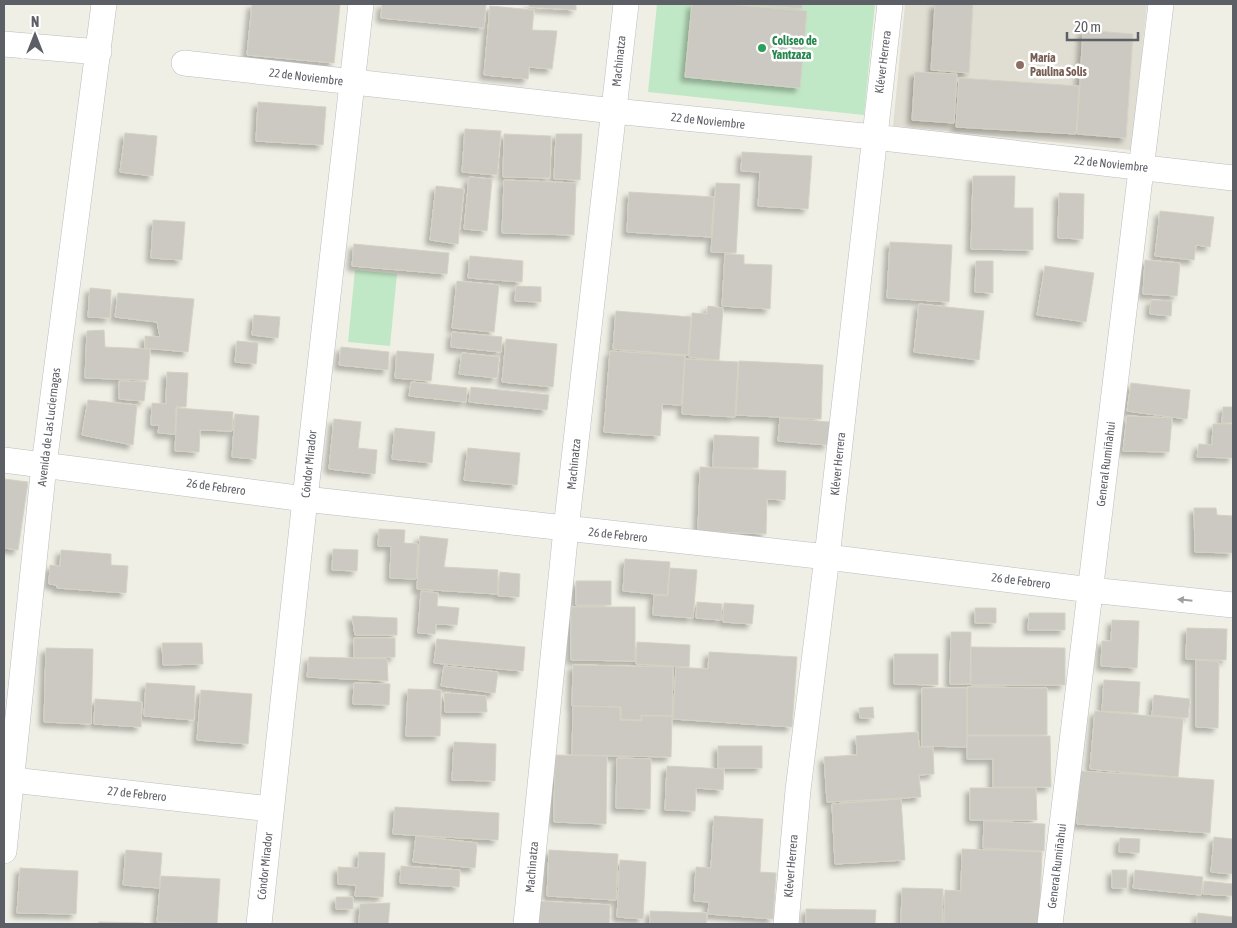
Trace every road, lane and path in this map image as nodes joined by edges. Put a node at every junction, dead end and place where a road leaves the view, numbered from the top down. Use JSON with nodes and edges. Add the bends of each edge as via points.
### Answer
{"nodes":[{"id":1,"x":104,"y":4,"type":"edge"},
{"id":2,"x":361,"y":4,"type":"edge"},
{"id":3,"x":626,"y":4,"type":"edge"},
{"id":4,"x":890,"y":4,"type":"edge"},
{"id":5,"x":1161,"y":4,"type":"edge"},
{"id":6,"x":4,"y":44,"type":"edge"},
{"id":7,"x":98,"y":52,"type":"junction"},
{"id":8,"x":184,"y":63,"type":"dead end"},
{"id":9,"x":352,"y":82,"type":"junction"},
{"id":10,"x":614,"y":111,"type":"junction"},
{"id":11,"x":874,"y":137,"type":"junction"},
{"id":12,"x":1140,"y":167,"type":"junction"},
{"id":13,"x":1233,"y":178,"type":"edge"},
{"id":14,"x":4,"y":460,"type":"edge"},
{"id":15,"x":44,"y":465,"type":"junction"},
{"id":16,"x":305,"y":499,"type":"junction"},
{"id":17,"x":566,"y":529,"type":"junction"},
{"id":18,"x":827,"y":557,"type":"junction"},
{"id":19,"x":1091,"y":590,"type":"junction"},
{"id":20,"x":1233,"y":605,"type":"edge"},
{"id":21,"x":8,"y":779,"type":"edge"},
{"id":22,"x":271,"y":809,"type":"junction"},
{"id":23,"x":4,"y":851,"type":"edge"},
{"id":24,"x":259,"y":924,"type":"edge"},
{"id":25,"x":526,"y":924,"type":"edge"},
{"id":26,"x":786,"y":924,"type":"edge"},
{"id":27,"x":1050,"y":924,"type":"edge"}],
"edges":[{"from":1,"to":7,"type":"street","name":"Avenida de Las Luciernagas"},
{"from":2,"to":9,"type":"street","name":"Cóndor Mirador"},
{"from":3,"to":10,"type":"street","name":"Machinatza"},
{"from":4,"to":11,"type":"street","name":"Kléver Herrera"},
{"from":5,"to":12,"type":"street","name":"General Rumiñahui"},
{"from":6,"to":7,"type":"street"},
{"from":7,"to":15,"type":"street","name":"Avenida de Las Luciernagas"},
{"from":8,"to":9,"type":"street","name":"22 de Noviembre"},
{"from":9,"to":10,"type":"street","name":"22 de Noviembre"},
{"from":9,"to":16,"type":"street","name":"Cóndor Mirador"},
{"from":10,"to":11,"type":"street","name":"22 de Noviembre"},
{"from":10,"to":17,"type":"street","name":"Machinatza"},
{"from":11,"to":12,"type":"street","name":"22 de Noviembre"},
{"from":11,"to":18,"type":"street","name":"Kléver Herrera"},
{"from":12,"to":13,"type":"street","name":"22 de Noviembre"},
{"from":12,"to":19,"type":"street","name":"General Rumiñahui"},
{"from":14,"to":15,"type":"street","name":"26 de Febrero"},
{"from":15,"to":16,"type":"street","name":"26 de Febrero"},
{"from":15,"to":21,"type":"street","name":"Avenida de Las Luciernagas"},
{"from":16,"to":17,"type":"street","name":"26 de Febrero"},
{"from":16,"to":22,"type":"street","name":"Cóndor Mirador"},
{"from":17,"to":18,"type":"street","name":"26 de Febrero"},
{"from":17,"to":25,"type":"street","name":"Machinatza"},
{"from":18,"to":19,"type":"street","name":"26 de Febrero"},
{"from":18,"to":26,"type":"street","name":"Kléver Herrera","via":[[798,790]]},
{"from":20,"to":19,"type":"street","name":"26 de Febrero","one_way":true},
{"from":19,"to":27,"type":"street","name":"General Rumiñahui"},
{"from":21,"to":22,"type":"street","name":"27 de Febrero"},
{"from":21,"to":23,"type":"street","name":"Avenida de Las Luciernagas"},
{"from":22,"to":24,"type":"street","name":"Cóndor Mirador"}]}
